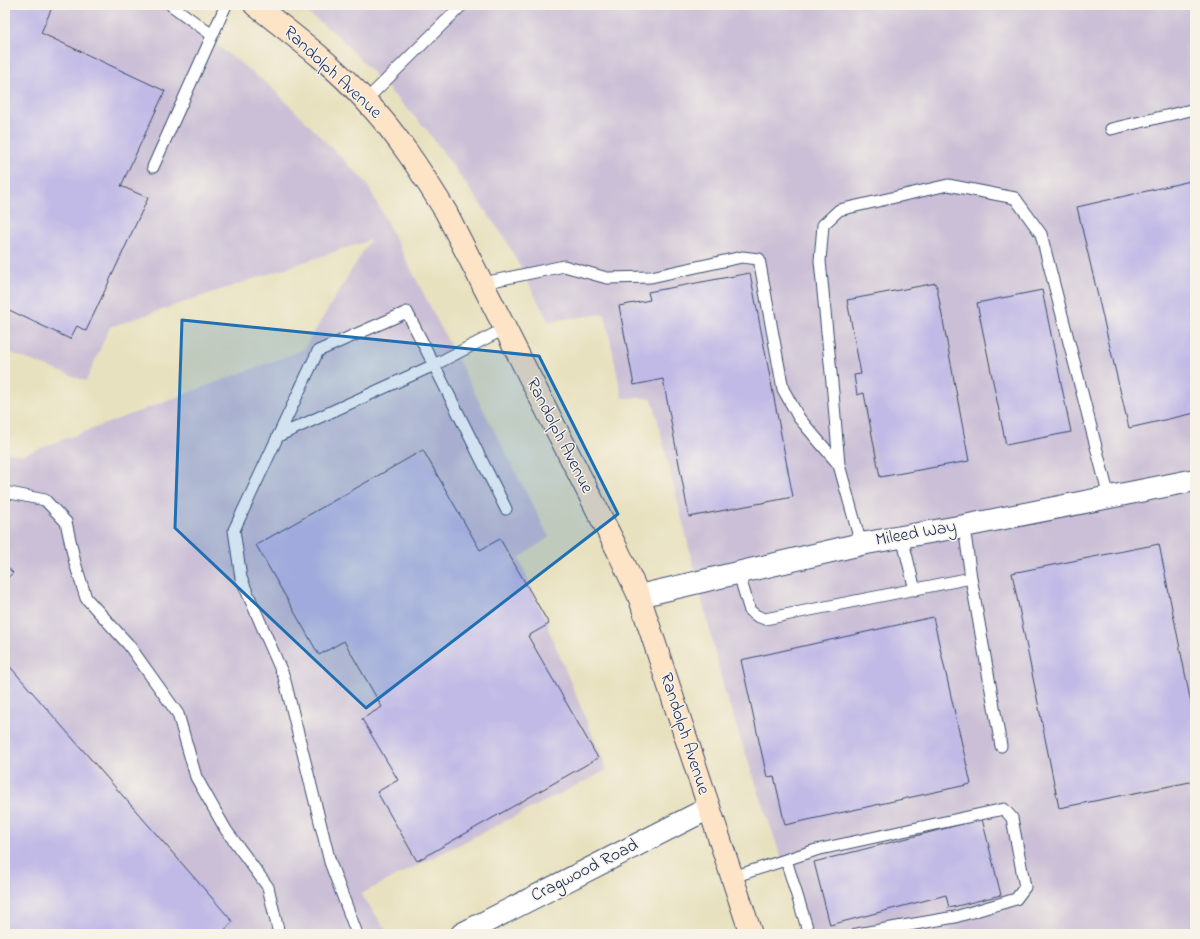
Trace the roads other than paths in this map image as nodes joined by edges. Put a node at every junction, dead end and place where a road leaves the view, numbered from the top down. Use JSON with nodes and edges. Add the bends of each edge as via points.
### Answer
{"nodes":[{"id":1,"x":171,"y":5,"type":"edge"},
{"id":2,"x":226,"y":5,"type":"edge"},
{"id":3,"x":255,"y":5,"type":"edge"},
{"id":4,"x":462,"y":5,"type":"edge"},
{"id":5,"x":212,"y":35,"type":"junction"},
{"id":6,"x":366,"y":100,"type":"junction"},
{"id":7,"x":1195,"y":109,"type":"edge"},
{"id":8,"x":1111,"y":129,"type":"dead end"},
{"id":9,"x":153,"y":167,"type":"dead end"},
{"id":10,"x":483,"y":283,"type":"junction"},
{"id":11,"x":504,"y":328,"type":"junction"},
{"id":12,"x":434,"y":365,"type":"junction"},
{"id":13,"x":278,"y":436,"type":"junction"},
{"id":14,"x":839,"y":465,"type":"junction"},
{"id":15,"x":1195,"y":480,"type":"edge"},
{"id":16,"x":5,"y":492,"type":"edge"},
{"id":17,"x":1109,"y":497,"type":"junction"},
{"id":18,"x":506,"y":509,"type":"dead end"},
{"id":19,"x":964,"y":526,"type":"junction"},
{"id":20,"x":902,"y":537,"type":"junction"},
{"id":21,"x":861,"y":544,"type":"junction"},
{"id":22,"x":738,"y":572,"type":"junction"},
{"id":23,"x":971,"y":578,"type":"junction"},
{"id":24,"x":915,"y":590,"type":"junction"},
{"id":25,"x":639,"y":596,"type":"junction"},
{"id":26,"x":1002,"y":746,"type":"dead end"},
{"id":27,"x":709,"y":808,"type":"junction"},
{"id":28,"x":786,"y":860,"type":"junction"},
{"id":29,"x":732,"y":877,"type":"junction"},
{"id":30,"x":278,"y":934,"type":"edge"},
{"id":31,"x":357,"y":934,"type":"edge"},
{"id":32,"x":462,"y":934,"type":"edge"},
{"id":33,"x":751,"y":934,"type":"edge"},
{"id":34,"x":809,"y":934,"type":"edge"},
{"id":35,"x":857,"y":934,"type":"edge"}],
"edges":[{"from":1,"to":5,"type":"lane"},
{"from":2,"to":5,"type":"lane"},
{"from":3,"to":6,"type":"main road","name":"Randolph Avenue","via":[[321,58]]},
{"from":4,"to":6,"type":"lane"},
{"from":5,"to":9,"type":"lane"},
{"from":6,"to":10,"type":"main road","name":"Randolph Avenue","via":[[396,135],[422,173],[446,212]]},
{"from":7,"to":8,"type":"lane"},
{"from":10,"to":11,"type":"main road","name":"Randolph Avenue"},
{"from":10,"to":14,"type":"lane","via":[[564,266],[607,278],[650,277],[742,257],[759,259],[783,389],[799,418]]},
{"from":11,"to":12,"type":"lane"},
{"from":11,"to":25,"type":"main road","name":"Randolph Avenue"},
{"from":12,"to":13,"type":"lane"},
{"from":12,"to":13,"type":"lane","via":[[407,312],[318,351]]},
{"from":12,"to":18,"type":"lane"},
{"from":13,"to":31,"type":"lane","via":[[234,530],[241,578],[284,678],[330,862]]},
{"from":14,"to":17,"type":"lane","via":[[820,261],[823,225],[839,210],[948,185],[1015,198],[1041,234]]},
{"from":14,"to":21,"type":"lane"},
{"from":15,"to":17,"type":"street","name":"Mileed Way"},
{"from":16,"to":30,"type":"lane","via":[[45,500],[66,522],[86,598],[128,644],[178,714],[196,778],[226,830],[268,887]]},
{"from":17,"to":19,"type":"street","name":"Mileed Way"},
{"from":19,"to":20,"type":"street","name":"Mileed Way"},
{"from":19,"to":23,"type":"lane"},
{"from":20,"to":21,"type":"street","name":"Mileed Way"},
{"from":20,"to":24,"type":"lane"},
{"from":21,"to":22,"type":"street","name":"Mileed Way"},
{"from":22,"to":24,"type":"lane","via":[[750,611],[765,619]]},
{"from":22,"to":25,"type":"street","name":"Mileed Way"},
{"from":23,"to":24,"type":"lane"},
{"from":23,"to":26,"type":"lane"},
{"from":25,"to":27,"type":"main road","name":"Randolph Avenue"},
{"from":27,"to":29,"type":"main road","name":"Randolph Avenue"},
{"from":27,"to":32,"type":"street","name":"Cragwood Road"},
{"from":28,"to":29,"type":"lane"},
{"from":28,"to":34,"type":"lane"},
{"from":28,"to":35,"type":"lane","via":[[816,850],[1004,809],[1012,818],[1025,887],[1016,899],[955,917]]},
{"from":29,"to":33,"type":"main road","name":"Randolph Avenue"}]}
